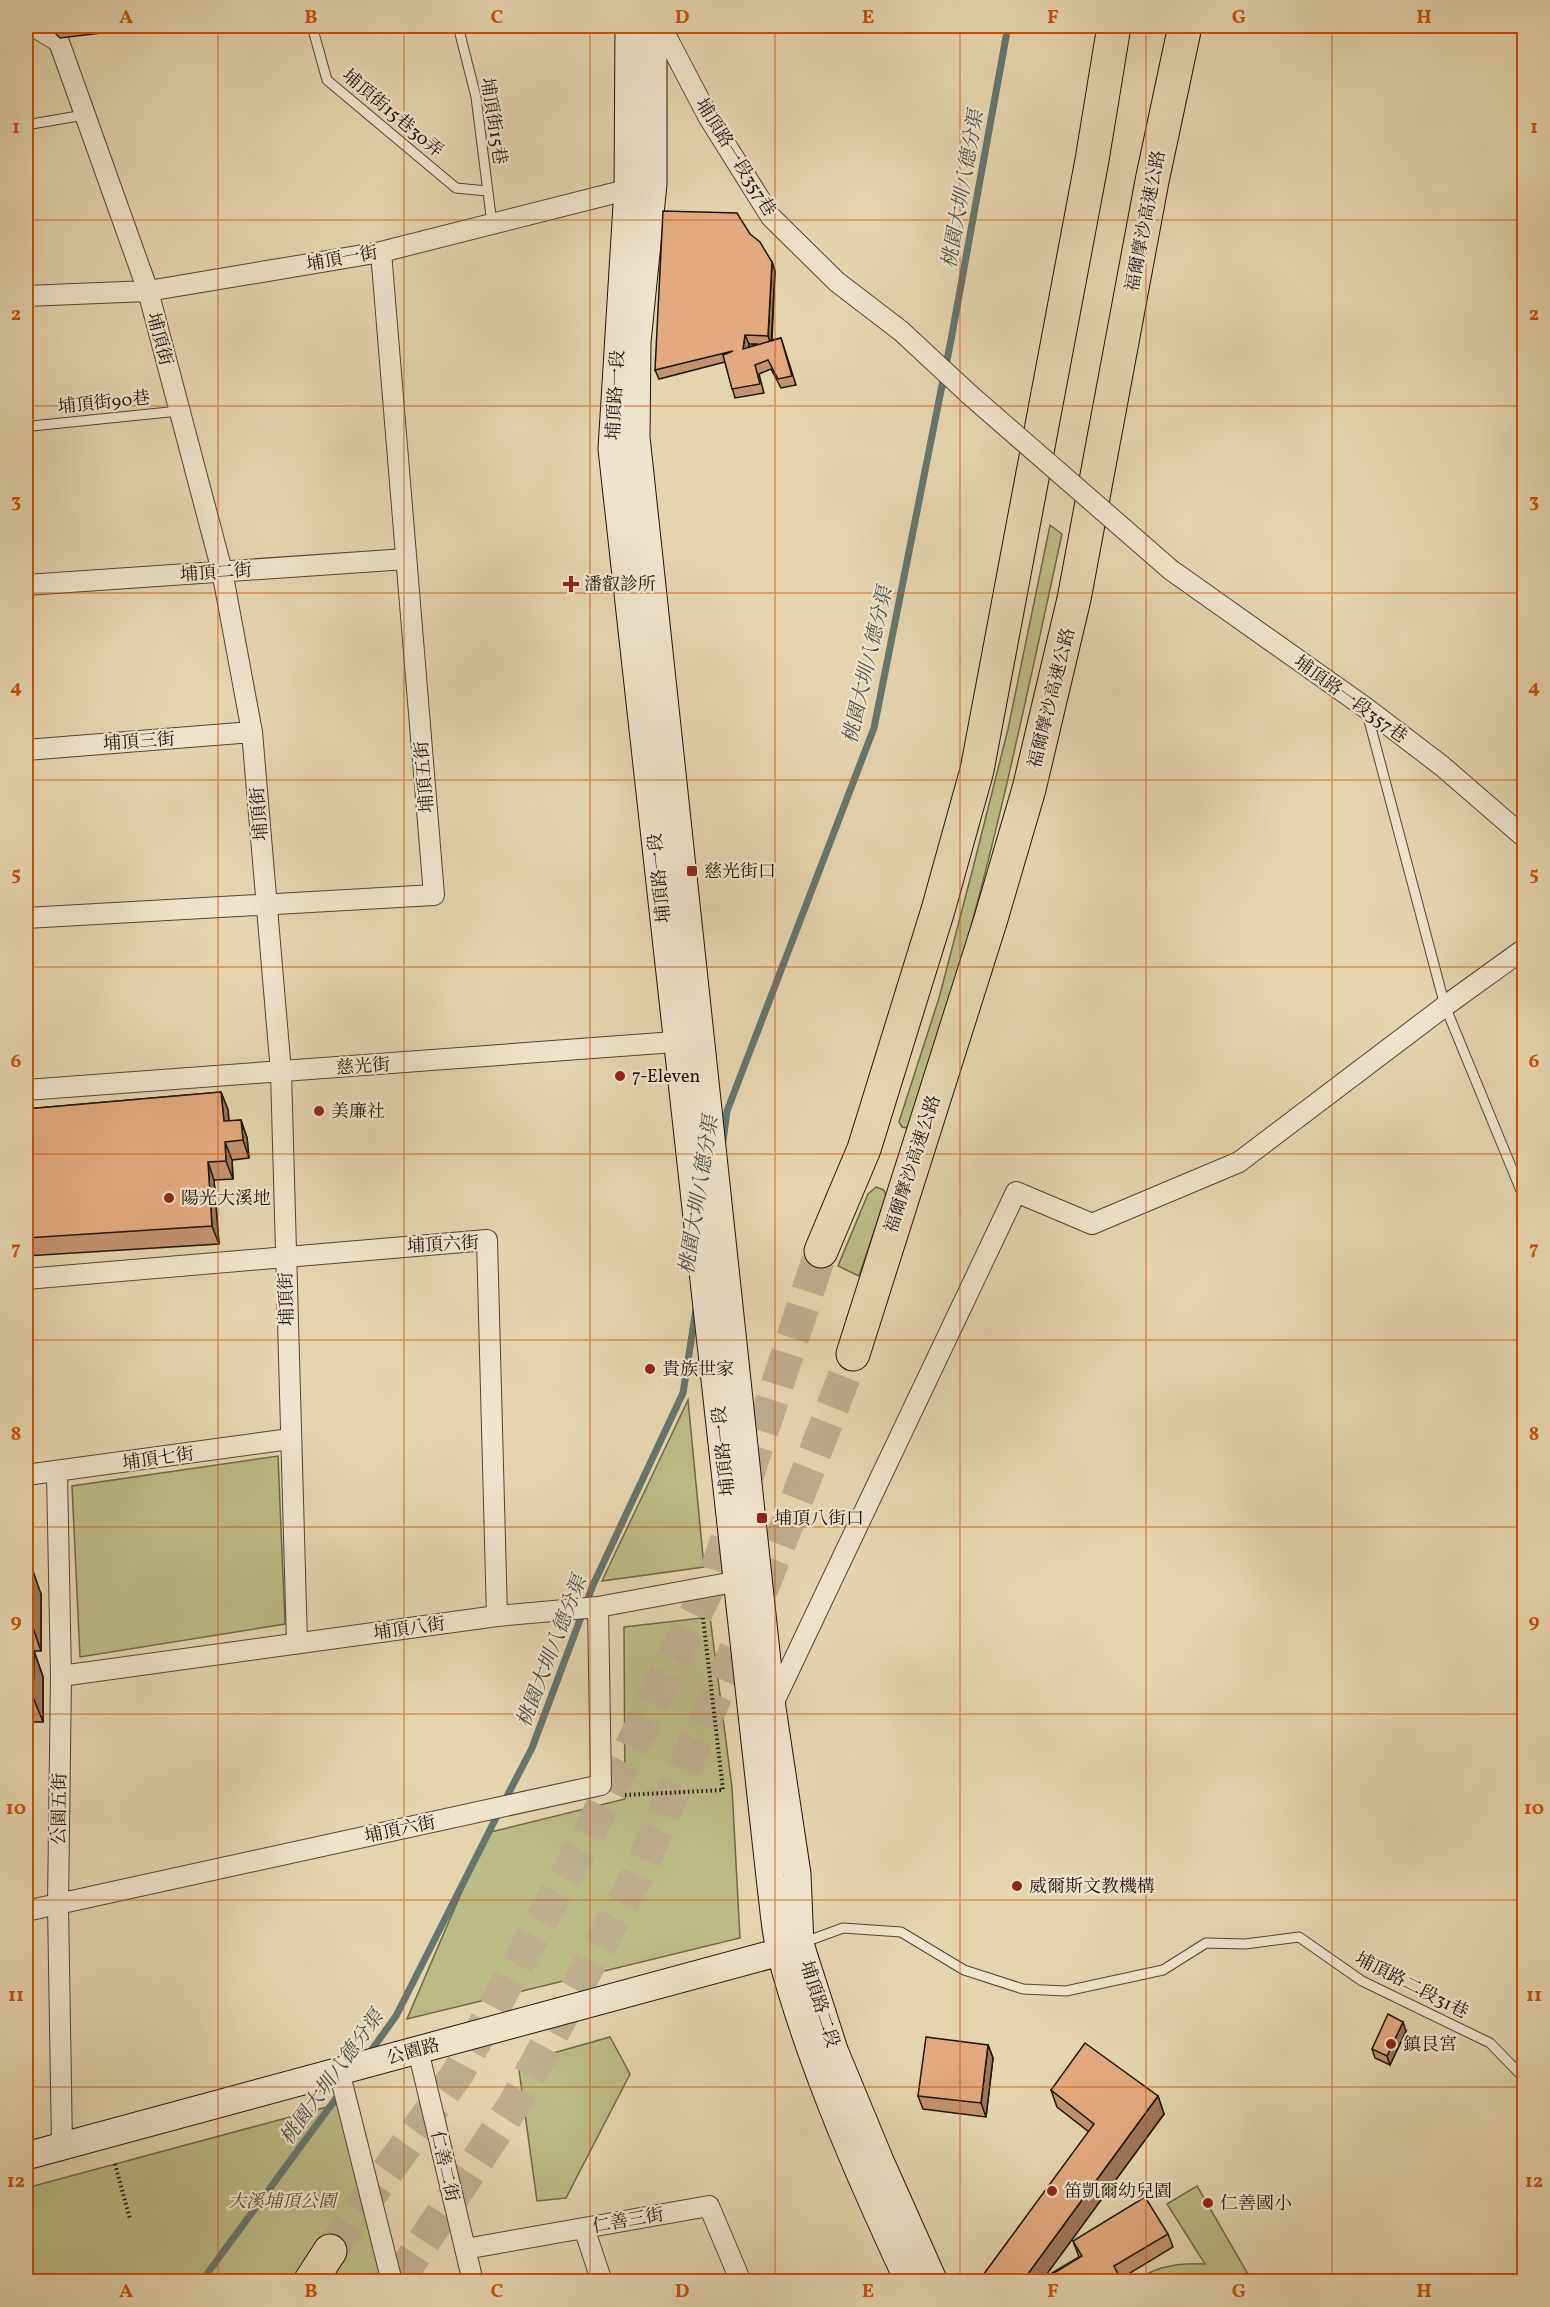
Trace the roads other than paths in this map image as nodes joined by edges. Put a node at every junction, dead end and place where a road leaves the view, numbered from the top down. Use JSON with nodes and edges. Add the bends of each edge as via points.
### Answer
{"nodes":[{"id":1,"x":33,"y":26,"type":"edge"},
{"id":2,"x":312,"y":26,"type":"edge"},
{"id":3,"x":458,"y":26,"type":"edge"},
{"id":4,"x":629,"y":26,"type":"edge"},
{"id":5,"x":653,"y":26,"type":"edge"},
{"id":6,"x":1114,"y":26,"type":"edge"},
{"id":7,"x":1185,"y":26,"type":"edge"},
{"id":8,"x":84,"y":115,"type":"junction"},
{"id":9,"x":26,"y":125,"type":"edge"},
{"id":10,"x":640,"y":187,"type":"junction"},
{"id":11,"x":487,"y":191,"type":"junction"},
{"id":12,"x":492,"y":224,"type":"junction"},
{"id":13,"x":381,"y":252,"type":"junction"},
{"id":14,"x":148,"y":291,"type":"junction"},
{"id":15,"x":26,"y":297,"type":"edge"},
{"id":16,"x":179,"y":411,"type":"junction"},
{"id":17,"x":32,"y":426,"type":"dead end"},
{"id":18,"x":406,"y":559,"type":"junction"},
{"id":19,"x":222,"y":571,"type":"junction"},
{"id":20,"x":26,"y":585,"type":"edge"},
{"id":21,"x":1366,"y":708,"type":"junction"},
{"id":22,"x":252,"y":732,"type":"junction"},
{"id":23,"x":26,"y":750,"type":"edge"},
{"id":24,"x":1524,"y":837,"type":"edge"},
{"id":25,"x":267,"y":905,"type":"junction"},
{"id":26,"x":26,"y":918,"type":"edge"},
{"id":27,"x":1524,"y":949,"type":"edge"},
{"id":28,"x":1445,"y":1006,"type":"junction"},
{"id":29,"x":689,"y":1041,"type":"junction"},
{"id":30,"x":281,"y":1072,"type":"junction"},
{"id":31,"x":26,"y":1090,"type":"edge"},
{"id":32,"x":864,"y":1149,"type":"junction"},
{"id":33,"x":913,"y":1159,"type":"junction"},
{"id":34,"x":1524,"y":1198,"type":"edge"},
{"id":35,"x":821,"y":1251,"type":"tunnel mouth"},
{"id":36,"x":285,"y":1256,"type":"junction"},
{"id":37,"x":26,"y":1278,"type":"edge"},
{"id":38,"x":853,"y":1354,"type":"tunnel mouth"},
{"id":39,"x":290,"y":1439,"type":"junction"},
{"id":40,"x":57,"y":1473,"type":"junction"},
{"id":41,"x":26,"y":1476,"type":"edge"},
{"id":42,"x":747,"y":1580,"type":"junction"},
{"id":43,"x":598,"y":1607,"type":"junction"},
{"id":44,"x":497,"y":1616,"type":"junction"},
{"id":45,"x":297,"y":1643,"type":"junction"},
{"id":46,"x":61,"y":1676,"type":"junction"},
{"id":47,"x":772,"y":1708,"type":"junction"},
{"id":48,"x":754,"y":1729,"type":"joint"},
{"id":49,"x":58,"y":1905,"type":"junction"},
{"id":50,"x":26,"y":1911,"type":"edge"},
{"id":51,"x":790,"y":1948,"type":"junction"},
{"id":52,"x":418,"y":2050,"type":"junction"},
{"id":53,"x":339,"y":2071,"type":"junction"},
{"id":54,"x":1524,"y":2078,"type":"edge"},
{"id":55,"x":62,"y":2146,"type":"junction"},
{"id":56,"x":26,"y":2156,"type":"edge"},
{"id":57,"x":584,"y":2228,"type":"junction"},
{"id":58,"x":465,"y":2249,"type":"junction"},
{"id":59,"x":330,"y":2251,"type":"tunnel mouth"},
{"id":60,"x":310,"y":2282,"type":"edge"},
{"id":61,"x":392,"y":2282,"type":"edge"},
{"id":62,"x":474,"y":2282,"type":"edge"},
{"id":63,"x":602,"y":2282,"type":"edge"},
{"id":64,"x":741,"y":2282,"type":"edge"},
{"id":65,"x":909,"y":2282,"type":"edge"},
{"id":66,"x":934,"y":2282,"type":"edge"}],
"edges":[{"from":1,"to":8,"type":"street","name":"埔頂街","via":[[59,42]]},
{"from":2,"to":11,"type":"lane","name":"埔頂街15巷30弄","via":[[327,80],[456,188]]},
{"from":3,"to":11,"type":"lane","name":"埔頂街15巷","via":[[476,97]]},
{"from":4,"to":10,"type":"street","name":"埔頂路一段"},
{"from":5,"to":10,"type":"street","name":"埔頂路一段"},
{"from":5,"to":21,"type":"street","name":"埔頂路一段357巷","bridge":true,"via":[[666,36],[709,117],[771,217],[837,282],[901,331],[1171,570]]},
{"from":6,"to":32,"type":"highway","via":[[977,770]]},
{"from":7,"to":33,"type":"highway","name":"福爾摩沙高速公路","via":[[1069,622],[1026,800]]},
{"from":8,"to":9,"type":"lane"},
{"from":8,"to":14,"type":"street","name":"埔頂街"},
{"from":10,"to":12,"type":"street","name":"埔頂一街"},
{"from":10,"to":29,"type":"street","name":"埔頂路一段","via":[[636,437]]},
{"from":11,"to":12,"type":"lane","name":"埔頂街15巷"},
{"from":12,"to":13,"type":"street","name":"埔頂一街"},
{"from":13,"to":14,"type":"street","name":"埔頂一街"},
{"from":13,"to":18,"type":"street","name":"埔頂五街"},
{"from":14,"to":15,"type":"street","name":"埔頂一街"},
{"from":14,"to":16,"type":"street","name":"埔頂街"},
{"from":16,"to":17,"type":"lane","name":"埔頂街90巷"},
{"from":16,"to":19,"type":"street","name":"埔頂街"},
{"from":18,"to":19,"type":"street","name":"埔頂二街"},
{"from":18,"to":25,"type":"street","name":"埔頂五街","via":[[434,895]]},
{"from":19,"to":20,"type":"street","name":"埔頂二街"},
{"from":19,"to":22,"type":"street","name":"埔頂街"},
{"from":21,"to":24,"type":"street","name":"埔頂路一段357巷","via":[[1442,766]]},
{"from":21,"to":28,"type":"lane"},
{"from":22,"to":23,"type":"street","name":"埔頂三街"},
{"from":22,"to":25,"type":"street","name":"埔頂街"},
{"from":25,"to":26,"type":"street","name":"埔頂五街"},
{"from":25,"to":30,"type":"street","name":"埔頂街"},
{"from":27,"to":28,"type":"street"},
{"from":28,"to":34,"type":"lane"},
{"from":28,"to":47,"type":"street","via":[[1239,1162],[1092,1224],[1016,1192]]},
{"from":29,"to":30,"type":"street","name":"慈光街"},
{"from":29,"to":42,"type":"street","name":"埔頂路一段"},
{"from":30,"to":31,"type":"street","name":"慈光街"},
{"from":30,"to":36,"type":"street","name":"埔頂街"},
{"from":32,"to":33,"type":"highway"},
{"from":32,"to":35,"type":"highway"},
{"from":33,"to":38,"type":"highway","name":"福爾摩沙高速公路"},
{"from":36,"to":37,"type":"street","name":"埔頂六街"},
{"from":36,"to":39,"type":"street","name":"埔頂街"},
{"from":36,"to":44,"type":"street","name":"埔頂六街","via":[[487,1240]]},
{"from":39,"to":40,"type":"street","name":"埔頂七街"},
{"from":39,"to":45,"type":"street","name":"埔頂街"},
{"from":40,"to":41,"type":"street","name":"埔頂七街"},
{"from":40,"to":46,"type":"street","name":"公園五街"},
{"from":42,"to":43,"type":"street","name":"埔頂八街"},
{"from":42,"to":47,"type":"street","name":"埔頂路一段"},
{"from":42,"to":48,"type":"street","name":"埔頂路一段"},
{"from":43,"to":44,"type":"street","name":"埔頂八街"},
{"from":43,"to":49,"type":"street","name":"埔頂六街","via":[[601,1785]]},
{"from":44,"to":45,"type":"street","name":"埔頂八街"},
{"from":45,"to":46,"type":"street","name":"埔頂八街"},
{"from":46,"to":49,"type":"street","name":"公園五街"},
{"from":47,"to":51,"type":"street","name":"埔頂路二段","via":[[797,1874]]},
{"from":48,"to":51,"type":"street","name":"埔頂路二段"},
{"from":49,"to":50,"type":"street","name":"埔頂六街"},
{"from":49,"to":55,"type":"street","name":"公園五街"},
{"from":51,"to":52,"type":"street","name":"公園路"},
{"from":51,"to":54,"type":"lane","name":"埔頂路二段31巷","via":[[843,1928],[901,1932],[964,1970],[1023,1989],[1066,1991],[1163,1970],[1206,1943],[1245,1944],[1299,1937],[1362,1981],[1490,2043]]},
{"from":51,"to":65,"type":"street","name":"埔頂路二段","via":[[821,2077]]},
{"from":51,"to":66,"type":"street","name":"埔頂路二段"},
{"from":52,"to":53,"type":"street","name":"公園路"},
{"from":52,"to":58,"type":"street","name":"仁善二街"},
{"from":53,"to":55,"type":"street","name":"公園路"},
{"from":53,"to":61,"type":"street"},
{"from":55,"to":56,"type":"street","name":"公園路"},
{"from":57,"to":58,"type":"street","name":"仁善三街"},
{"from":57,"to":63,"type":"street"},
{"from":57,"to":64,"type":"street","name":"仁善三街","via":[[709,2206]]},
{"from":58,"to":62,"type":"street","name":"仁善二街"},
{"from":59,"to":60,"type":"highway"}]}
